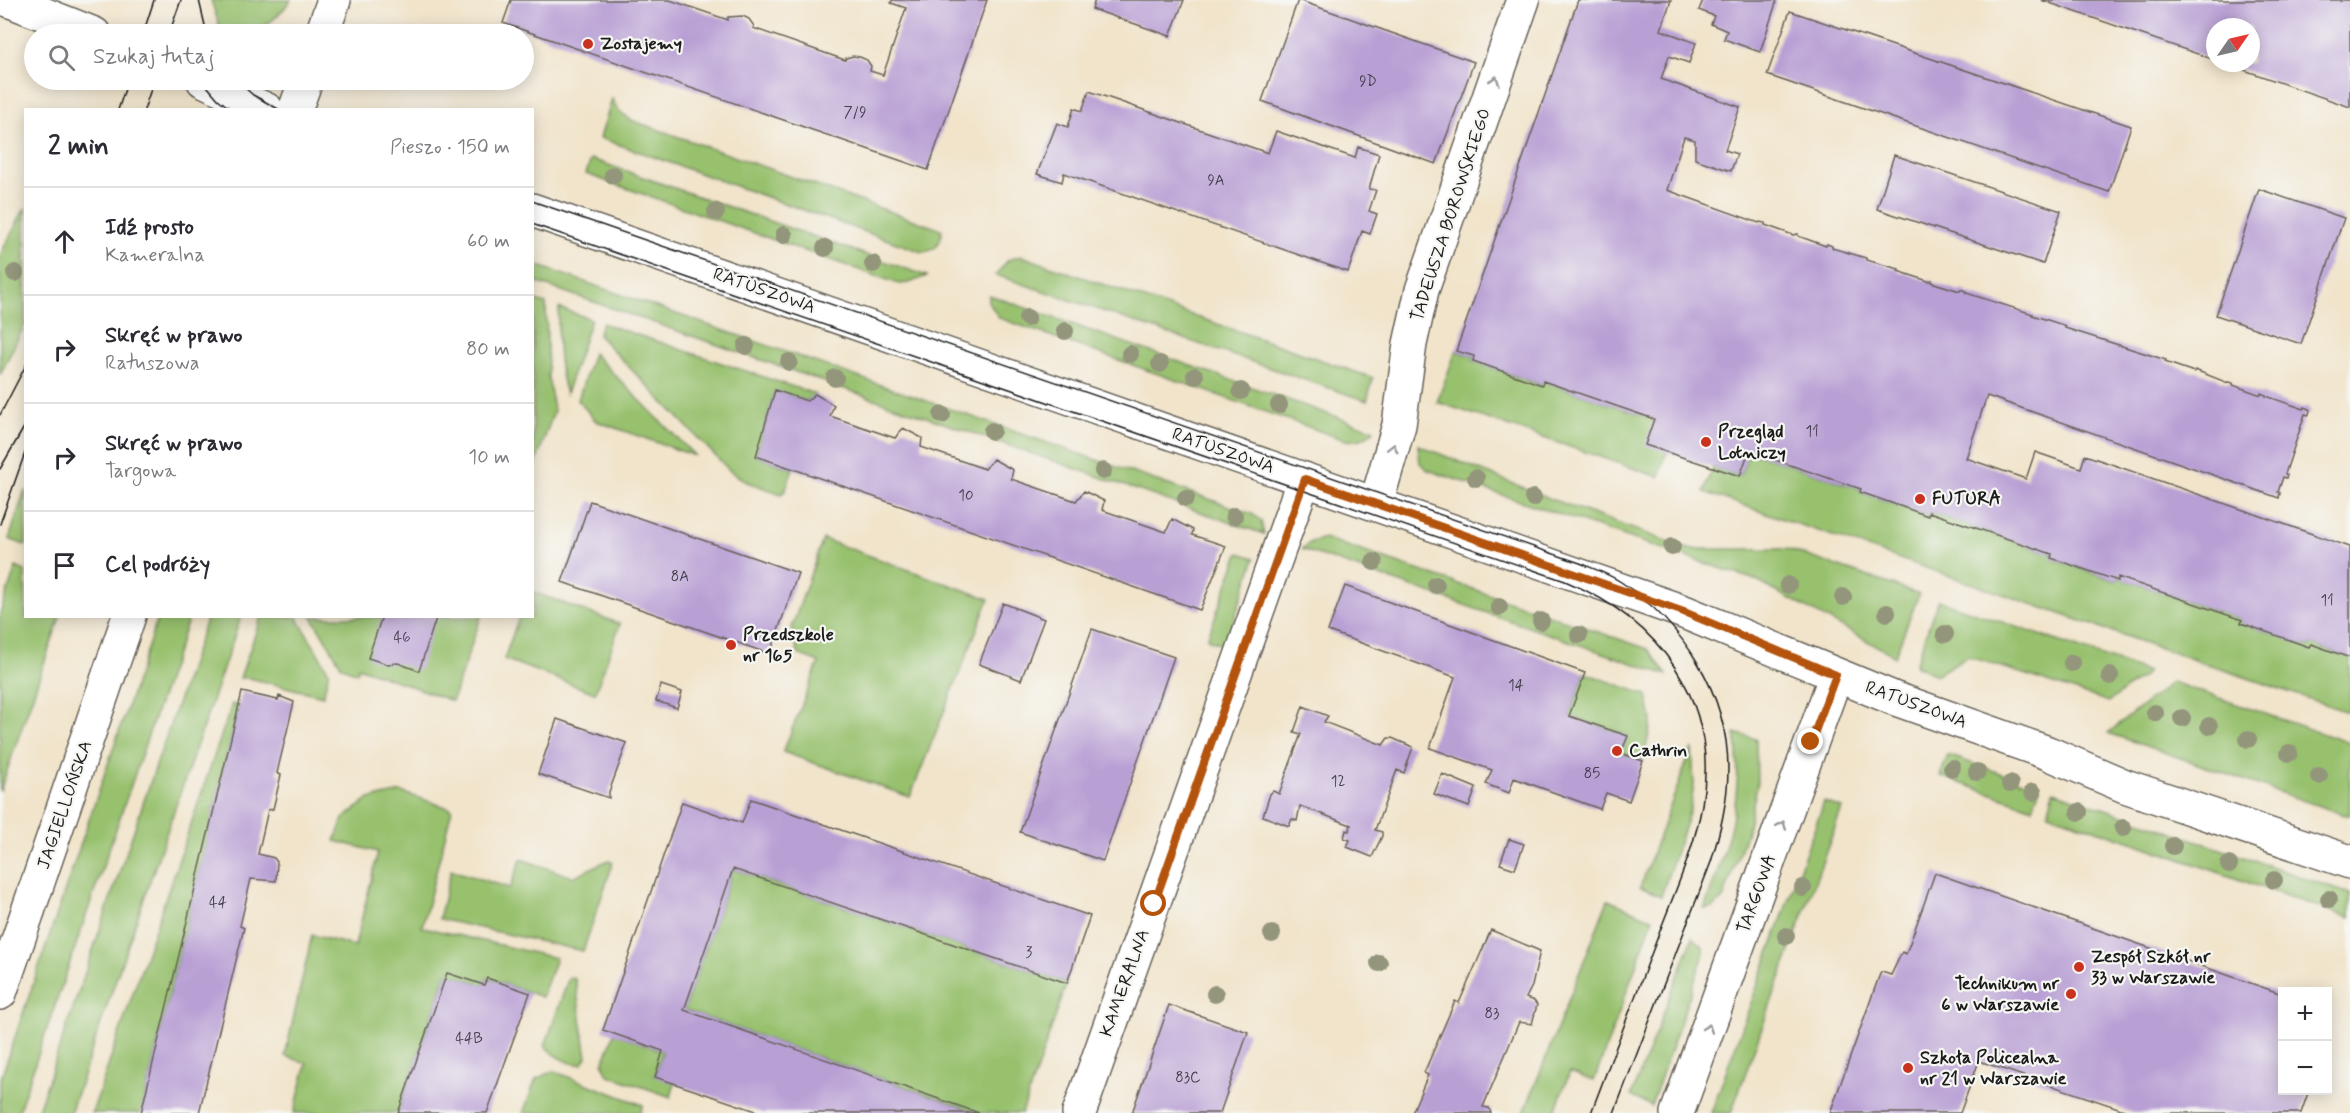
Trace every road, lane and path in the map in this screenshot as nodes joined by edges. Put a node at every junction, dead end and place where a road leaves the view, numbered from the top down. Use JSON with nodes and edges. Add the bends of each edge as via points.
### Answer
{"nodes":[{"id":1,"x":8,"y":0,"type":"edge"},
{"id":2,"x":334,"y":0,"type":"edge"},
{"id":3,"x":1523,"y":0,"type":"edge"},
{"id":4,"x":69,"y":24,"type":"edge"},
{"id":5,"x":326,"y":24,"type":"edge"},
{"id":6,"x":224,"y":90,"type":"edge"},
{"id":7,"x":302,"y":90,"type":"edge"},
{"id":8,"x":263,"y":108,"type":"edge"},
{"id":9,"x":296,"y":108,"type":"edge"},
{"id":10,"x":534,"y":211,"type":"edge"},
{"id":11,"x":1305,"y":479,"type":"junction"},
{"id":12,"x":1376,"y":504,"type":"junction"},
{"id":13,"x":128,"y":618,"type":"edge"},
{"id":14,"x":1836,"y":675,"type":"junction"},
{"id":15,"x":2350,"y":862,"type":"edge"},
{"id":16,"x":0,"y":993,"type":"edge"},
{"id":17,"x":1079,"y":1113,"type":"edge"},
{"id":18,"x":1677,"y":1113,"type":"edge"}],
"edges":[{"from":1,"to":4,"type":"street"},
{"from":2,"to":5,"type":"street"},
{"from":12,"to":3,"type":"street","name":"TADEUSZA BOROWSKIEGO","one_way":true,"via":[[1398,425],[1422,290]]},
{"from":6,"to":8,"type":"street"},
{"from":7,"to":9,"type":"street"},
{"from":10,"to":11,"type":"street","name":"RATUSZOWA"},
{"from":11,"to":12,"type":"street","name":"RATUSZOWA"},
{"from":11,"to":17,"type":"street","name":"KAMERALNA"},
{"from":12,"to":14,"type":"street","name":"RATUSZOWA","via":[[1684,612]]},
{"from":13,"to":16,"type":"street","name":"JAGIELLOŃSKA"},
{"from":14,"to":15,"type":"street","name":"RATUSZOWA","via":[[2048,753],[2125,786]]},
{"from":18,"to":14,"type":"street","name":"TARGOWA","one_way":true}]}
